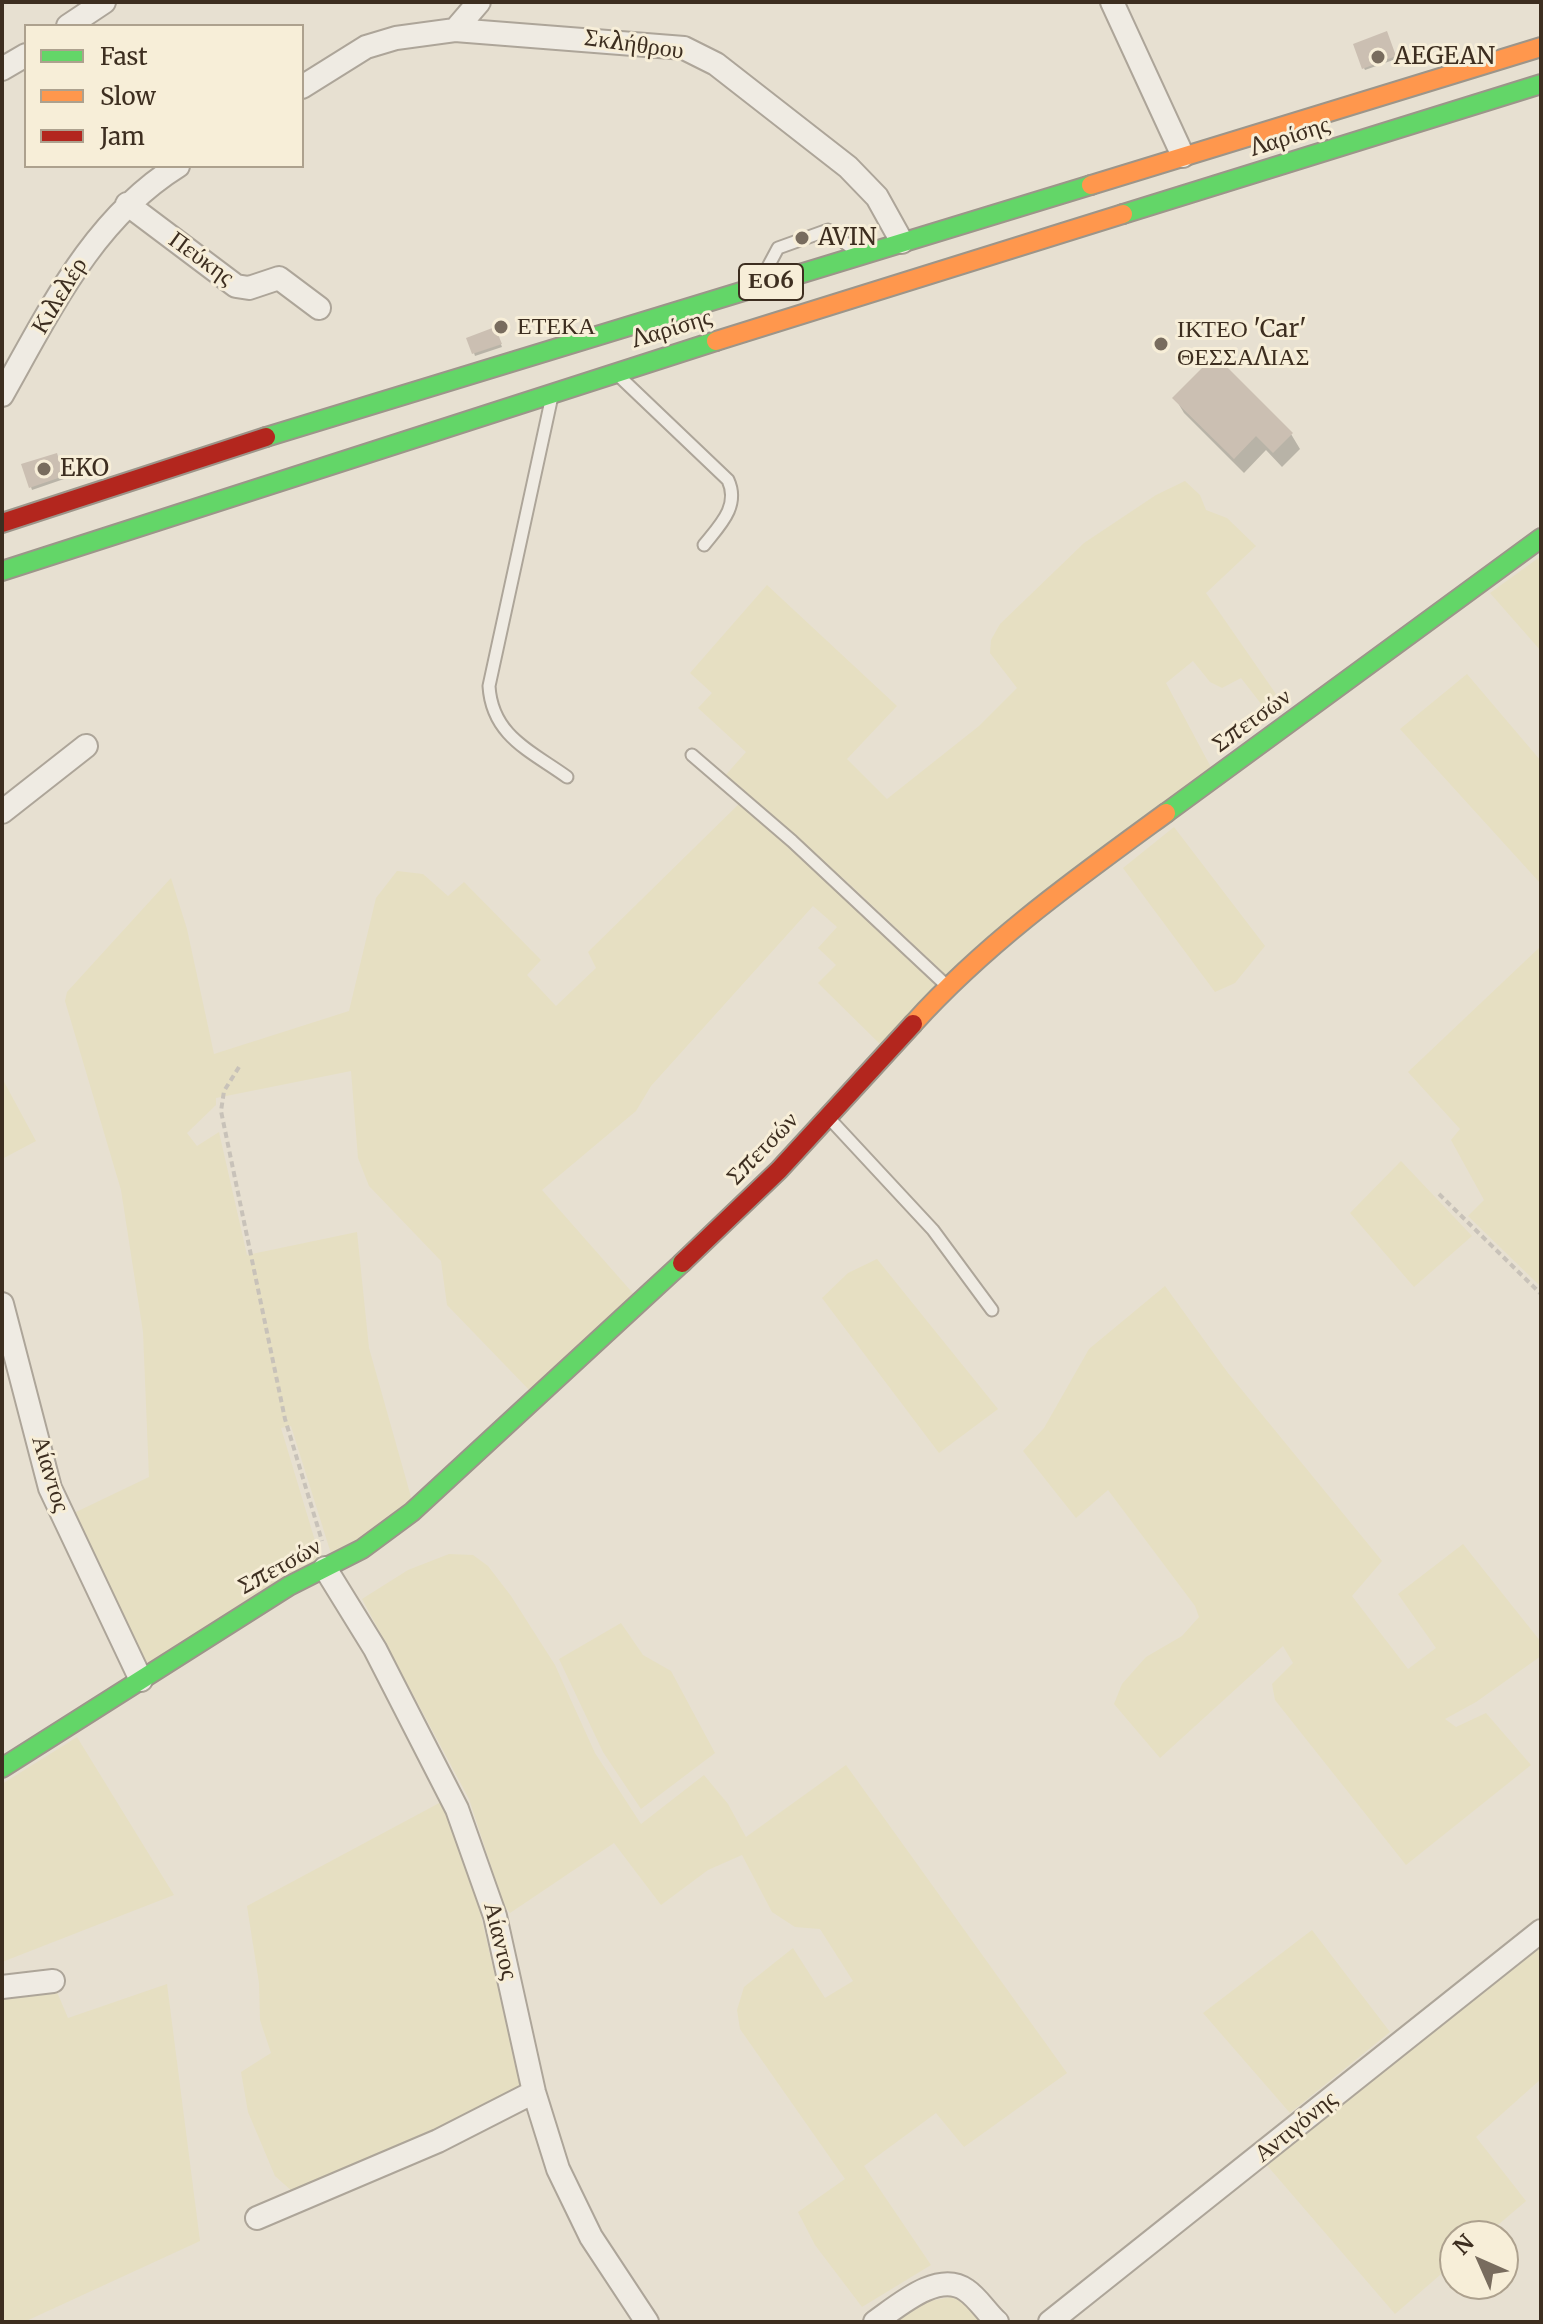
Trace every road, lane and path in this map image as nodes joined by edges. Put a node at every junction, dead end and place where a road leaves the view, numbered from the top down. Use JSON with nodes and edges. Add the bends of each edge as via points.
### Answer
{"nodes":[{"id":1,"x":104,"y":2,"type":"edge"},
{"id":2,"x":479,"y":2,"type":"edge"},
{"id":3,"x":1112,"y":2,"type":"edge"},
{"id":4,"x":71,"y":24,"type":"edge"},
{"id":5,"x":455,"y":30,"type":"junction"},
{"id":6,"x":1541,"y":47,"type":"edge"},
{"id":7,"x":1541,"y":84,"type":"edge"},
{"id":8,"x":304,"y":86,"type":"edge"},
{"id":9,"x":1183,"y":156,"type":"junction"},
{"id":10,"x":175,"y":168,"type":"edge"},
{"id":11,"x":127,"y":204,"type":"junction"},
{"id":12,"x":902,"y":242,"type":"junction"},
{"id":13,"x":861,"y":254,"type":"junction"},
{"id":14,"x":758,"y":286,"type":"junction"},
{"id":15,"x":319,"y":308,"type":"dead end"},
{"id":16,"x":551,"y":332,"type":"dead end"},
{"id":17,"x":567,"y":345,"type":"junction"},
{"id":18,"x":615,"y":372,"type":"junction"},
{"id":19,"x":553,"y":391,"type":"junction"},
{"id":20,"x":2,"y":395,"type":"edge"},
{"id":21,"x":446,"y":425,"type":"junction"},
{"id":22,"x":435,"y":447,"type":"dead end"},
{"id":23,"x":355,"y":454,"type":"junction"},
{"id":24,"x":380,"y":464,"type":"dead end"},
{"id":25,"x":2,"y":523,"type":"edge"},
{"id":26,"x":1541,"y":538,"type":"edge"},
{"id":27,"x":704,"y":545,"type":"dead end"},
{"id":28,"x":2,"y":571,"type":"edge"},
{"id":29,"x":86,"y":746,"type":"dead end"},
{"id":30,"x":692,"y":755,"type":"dead end"},
{"id":31,"x":567,"y":777,"type":"dead end"},
{"id":32,"x":2,"y":812,"type":"edge"},
{"id":33,"x":947,"y":986,"type":"junction"},
{"id":34,"x":239,"y":1067,"type":"dead end"},
{"id":35,"x":828,"y":1116,"type":"junction"},
{"id":36,"x":1439,"y":1194,"type":"dead end"},
{"id":37,"x":1541,"y":1294,"type":"edge"},
{"id":38,"x":2,"y":1304,"type":"edge"},
{"id":39,"x":992,"y":1310,"type":"dead end"},
{"id":40,"x":327,"y":1567,"type":"junction"},
{"id":41,"x":141,"y":1680,"type":"junction"},
{"id":42,"x":2,"y":1768,"type":"edge"},
{"id":43,"x":1541,"y":1931,"type":"edge"},
{"id":44,"x":53,"y":1981,"type":"dead end"},
{"id":45,"x":2,"y":1987,"type":"edge"},
{"id":46,"x":534,"y":2092,"type":"junction"},
{"id":47,"x":257,"y":2218,"type":"dead end"},
{"id":48,"x":647,"y":2322,"type":"edge"},
{"id":49,"x":875,"y":2322,"type":"edge"},
{"id":50,"x":997,"y":2322,"type":"edge"},
{"id":51,"x":1050,"y":2322,"type":"edge"}],
"edges":[{"from":1,"to":4,"type":"street"},
{"from":2,"to":5,"type":"street"},
{"from":3,"to":9,"type":"street"},
{"from":5,"to":8,"type":"street","name":"Σκλήθρου","via":[[366,47]]},
{"from":5,"to":12,"type":"street","name":"Σκλήθρου","via":[[671,45],[698,54],[858,176],[877,197]]},
{"from":6,"to":9,"type":"main road","name":"Λαρίσης","number":"ΕΟ6"},
{"from":7,"to":18,"type":"main road","name":"Λαρίσης","number":"ΕΟ6"},
{"from":9,"to":12,"type":"main road","name":"Λαρίσης","number":"ΕΟ6"},
{"from":10,"to":11,"type":"street"},
{"from":11,"to":15,"type":"street","name":"Πεύκης","via":[[236,286],[249,288],[279,278]]},
{"from":11,"to":20,"type":"street","name":"Κιλελέρ","via":[[85,254]]},
{"from":12,"to":13,"type":"main road","name":"Λαρίσης","number":"ΕΟ6"},
{"from":13,"to":14,"type":"main road","name":"Λαρίσης","number":"ΕΟ6"},
{"from":13,"to":14,"type":"lane","via":[[828,230],[778,248]]},
{"from":14,"to":17,"type":"main road","name":"Λαρίσης","number":"ΕΟ6"},
{"from":16,"to":17,"type":"lane"},
{"from":17,"to":25,"type":"main road","name":"Λαρίσης","number":"ΕΟ6","via":[[455,374]]},
{"from":18,"to":19,"type":"main road","name":"Λαρίσης","number":"ΕΟ6"},
{"from":18,"to":27,"type":"lane","via":[[728,480],[731,506]]},
{"from":19,"to":21,"type":"main road","name":"Λαρίσης","number":"ΕΟ6"},
{"from":19,"to":31,"type":"lane","via":[[489,686],[493,715],[501,727]]},
{"from":21,"to":22,"type":"lane"},
{"from":21,"to":23,"type":"main road","name":"Λαρίσης","number":"ΕΟ6"},
{"from":23,"to":24,"type":"lane"},
{"from":23,"to":28,"type":"main road","name":"Λαρίσης","number":"ΕΟ6"},
{"from":26,"to":33,"type":"main road","name":"Σπετσών","via":[[1056,894]]},
{"from":29,"to":32,"type":"street"},
{"from":30,"to":33,"type":"lane"},
{"from":33,"to":35,"type":"main road","name":"Σπετσών"},
{"from":34,"to":40,"type":"path","via":[[224,1091],[221,1111],[285,1419]]},
{"from":35,"to":39,"type":"lane","via":[[933,1230]]},
{"from":35,"to":40,"type":"main road","name":"Σπετσών","via":[[610,1333],[435,1493],[375,1540]]},
{"from":36,"to":37,"type":"path"},
{"from":38,"to":41,"type":"street","name":"Αίαντος","via":[[50,1488]]},
{"from":40,"to":41,"type":"main road","name":"Σπετσών"},
{"from":40,"to":46,"type":"street","name":"Αίαντος","via":[[426,1742],[472,1845],[495,1916]]},
{"from":41,"to":42,"type":"main road","name":"Σπετσών"},
{"from":43,"to":51,"type":"street","name":"Αντιγόνης"},
{"from":44,"to":45,"type":"street"},
{"from":46,"to":47,"type":"street","via":[[438,2141]]},
{"from":46,"to":48,"type":"street","name":"Αίαντος","via":[[577,2214]]},
{"from":49,"to":50,"type":"street","via":[[930,2288],[951,2285],[969,2292]]}]}
